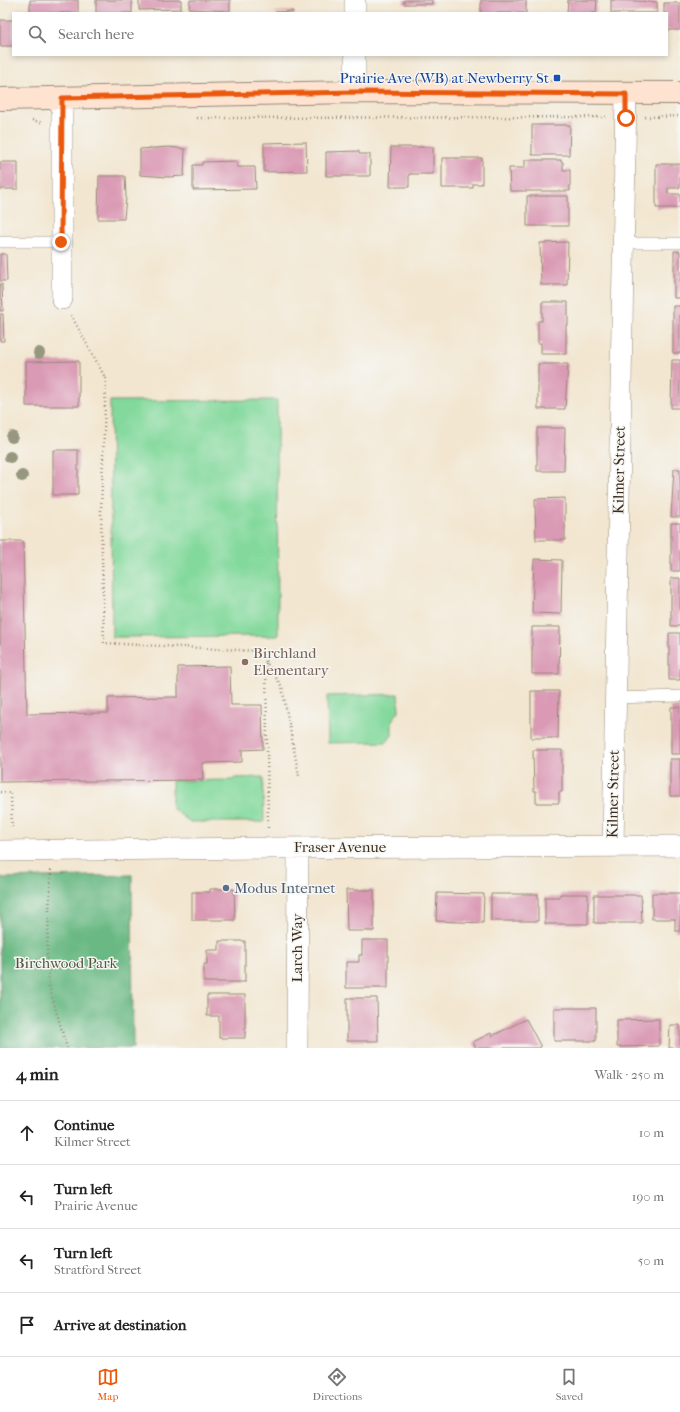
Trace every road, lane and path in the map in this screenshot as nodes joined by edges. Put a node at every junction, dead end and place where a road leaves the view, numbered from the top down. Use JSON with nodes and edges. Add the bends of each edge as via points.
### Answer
{"nodes":[{"id":1,"x":355,"y":0,"type":"edge"},
{"id":2,"x":355,"y":12,"type":"edge"},
{"id":3,"x":354,"y":56,"type":"edge"},
{"id":4,"x":355,"y":92,"type":"junction"},
{"id":5,"x":680,"y":93,"type":"edge"},
{"id":6,"x":626,"y":94,"type":"junction"},
{"id":7,"x":62,"y":98,"type":"junction"},
{"id":8,"x":0,"y":99,"type":"edge"},
{"id":9,"x":680,"y":116,"type":"edge"},
{"id":10,"x":602,"y":117,"type":"dead end"},
{"id":11,"x":193,"y":118,"type":"dead end"},
{"id":12,"x":638,"y":118,"type":"dead end"},
{"id":13,"x":0,"y":242,"type":"edge"},
{"id":14,"x":61,"y":242,"type":"junction"},
{"id":15,"x":623,"y":243,"type":"junction"},
{"id":16,"x":680,"y":243,"type":"edge"},
{"id":17,"x":62,"y":299,"type":"joint"},
{"id":18,"x":266,"y":662,"type":"junction"},
{"id":19,"x":680,"y":696,"type":"edge"},
{"id":20,"x":615,"y":698,"type":"junction"},
{"id":21,"x":299,"y":776,"type":"dead end"},
{"id":22,"x":0,"y":792,"type":"edge"},
{"id":23,"x":268,"y":832,"type":"dead end"},
{"id":24,"x":680,"y":846,"type":"edge"},
{"id":25,"x":612,"y":847,"type":"junction"},
{"id":26,"x":298,"y":848,"type":"junction"},
{"id":27,"x":52,"y":850,"type":"junction"},
{"id":28,"x":6,"y":851,"type":"edge"},
{"id":29,"x":67,"y":1048,"type":"edge"},
{"id":30,"x":297,"y":1048,"type":"edge"}],
"edges":[{"from":1,"to":2,"type":"street"},
{"from":3,"to":4,"type":"street"},
{"from":4,"to":6,"type":"main road"},
{"from":4,"to":7,"type":"main road"},
{"from":5,"to":6,"type":"main road"},
{"from":6,"to":15,"type":"street","name":"Kilmer Street"},
{"from":7,"to":8,"type":"main road"},
{"from":7,"to":14,"type":"street"},
{"from":9,"to":12,"type":"path"},
{"from":10,"to":11,"type":"path"},
{"from":13,"to":14,"type":"lane"},
{"from":14,"to":17,"type":"street"},
{"from":15,"to":16,"type":"lane"},
{"from":15,"to":20,"type":"street","name":"Kilmer Street"},
{"from":17,"to":18,"type":"path","via":[[106,379],[101,510],[104,642],[259,651]]},
{"from":18,"to":21,"type":"path","via":[[282,687]]},
{"from":18,"to":23,"type":"path"},
{"from":19,"to":20,"type":"lane"},
{"from":20,"to":25,"type":"street","name":"Kilmer Street"},
{"from":22,"to":28,"type":"path","via":[[11,793]]},
{"from":24,"to":25,"type":"street","name":"Fraser Avenue"},
{"from":25,"to":26,"type":"street","name":"Fraser Avenue"},
{"from":26,"to":27,"type":"street","name":"Fraser Avenue"},
{"from":26,"to":30,"type":"street","name":"Larch Way"},
{"from":27,"to":28,"type":"street","name":"Fraser Avenue"},
{"from":27,"to":29,"type":"path","via":[[47,953],[50,986]]}]}
